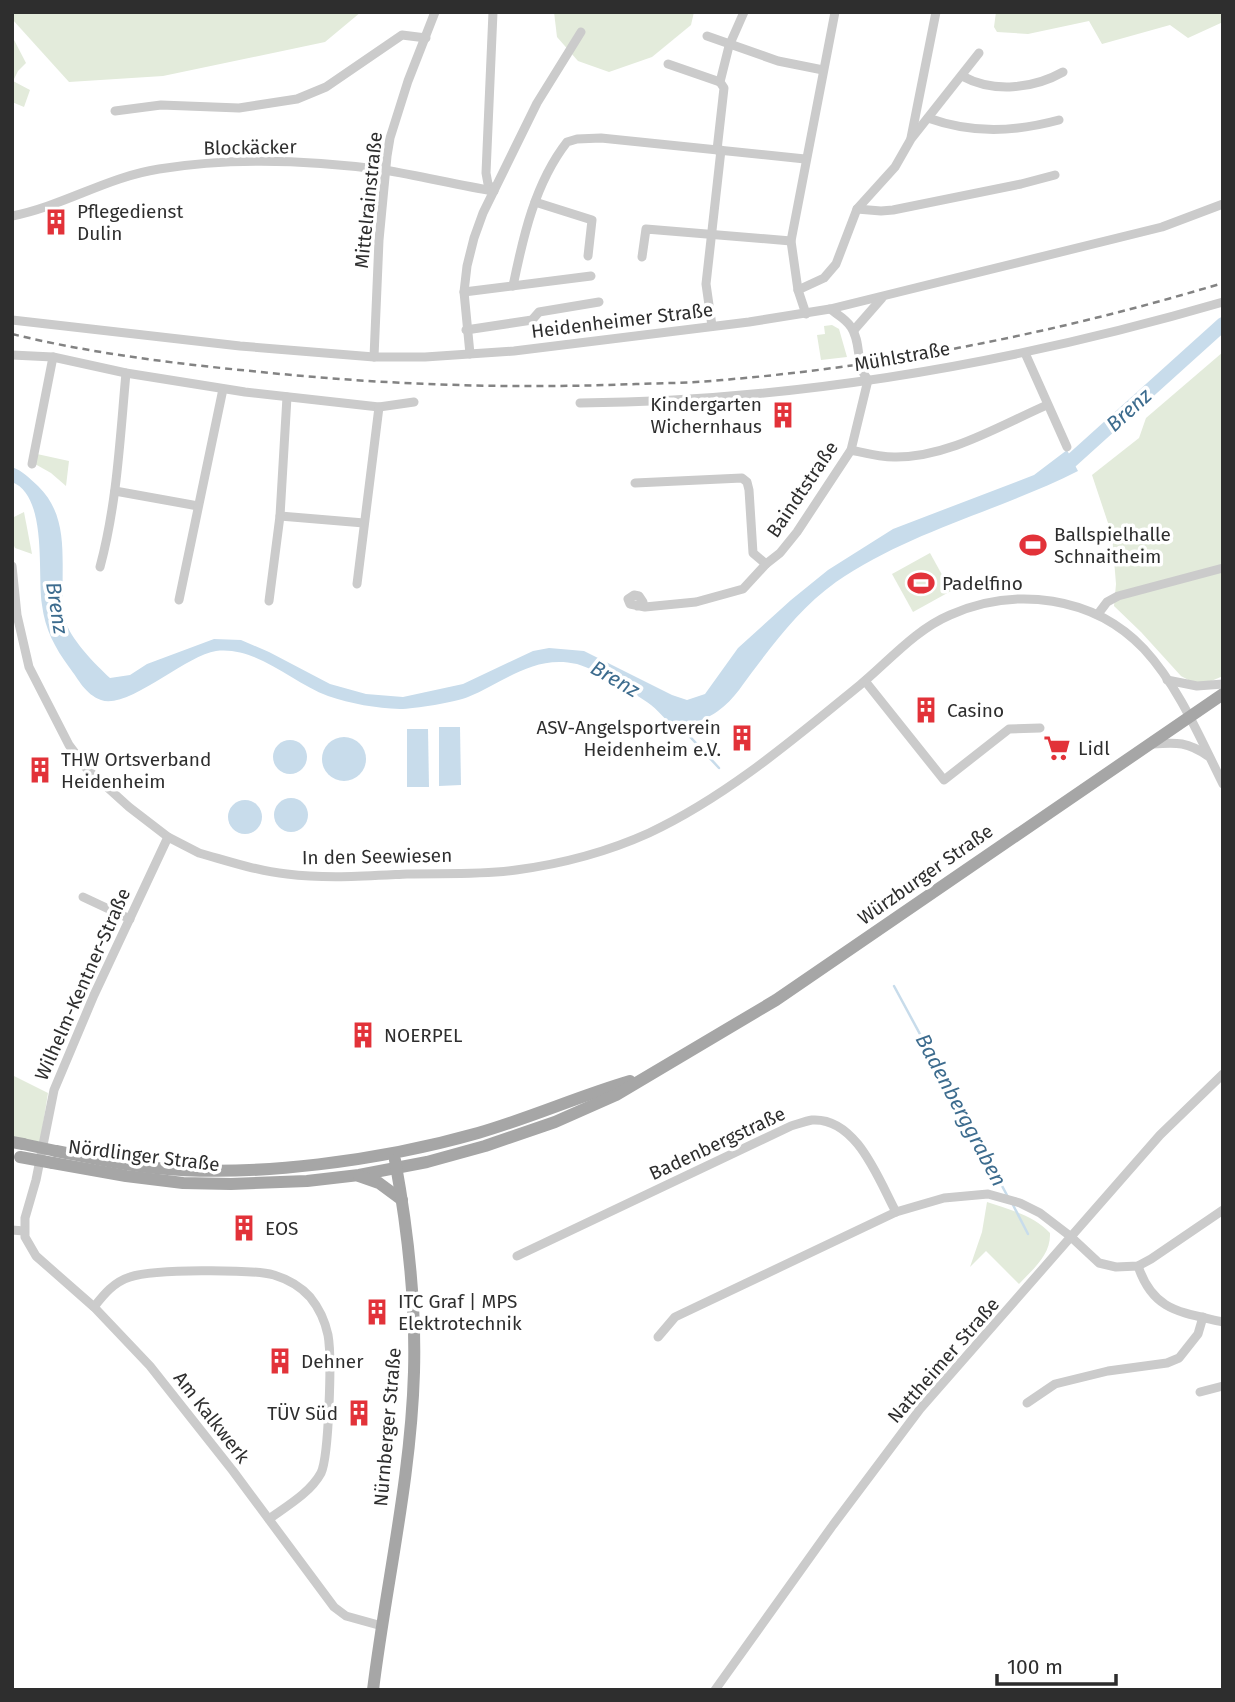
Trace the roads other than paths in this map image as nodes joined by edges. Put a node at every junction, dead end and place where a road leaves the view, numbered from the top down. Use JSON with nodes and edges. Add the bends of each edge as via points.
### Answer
{"nodes":[{"id":1,"x":435,"y":12,"type":"edge"},
{"id":2,"x":493,"y":12,"type":"edge"},
{"id":3,"x":744,"y":12,"type":"edge"},
{"id":4,"x":835,"y":12,"type":"edge"},
{"id":5,"x":936,"y":12,"type":"edge"},
{"id":6,"x":581,"y":32,"type":"dead end"},
{"id":7,"x":707,"y":36,"type":"dead end"},
{"id":8,"x":426,"y":38,"type":"junction"},
{"id":9,"x":729,"y":46,"type":"junction"},
{"id":10,"x":979,"y":53,"type":"dead end"},
{"id":11,"x":668,"y":64,"type":"dead end"},
{"id":12,"x":823,"y":70,"type":"junction"},
{"id":13,"x":1063,"y":72,"type":"dead end"},
{"id":14,"x":962,"y":76,"type":"junction"},
{"id":15,"x":720,"y":82,"type":"junction"},
{"id":16,"x":115,"y":111,"type":"dead end"},
{"id":17,"x":928,"y":118,"type":"junction"},
{"id":18,"x":1059,"y":120,"type":"dead end"},
{"id":19,"x":911,"y":139,"type":"junction"},
{"id":20,"x":718,"y":150,"type":"junction"},
{"id":21,"x":805,"y":159,"type":"junction"},
{"id":22,"x":385,"y":171,"type":"junction"},
{"id":23,"x":1055,"y":175,"type":"dead end"},
{"id":24,"x":494,"y":191,"type":"junction"},
{"id":25,"x":535,"y":202,"type":"junction"},
{"id":26,"x":1223,"y":204,"type":"edge"},
{"id":27,"x":857,"y":209,"type":"junction"},
{"id":28,"x":12,"y":216,"type":"edge"},
{"id":29,"x":710,"y":233,"type":"junction"},
{"id":30,"x":791,"y":241,"type":"junction"},
{"id":31,"x":588,"y":256,"type":"dead end"},
{"id":32,"x":642,"y":257,"type":"dead end"},
{"id":33,"x":591,"y":276,"type":"dead end"},
{"id":34,"x":513,"y":286,"type":"junction"},
{"id":35,"x":798,"y":290,"type":"junction"},
{"id":36,"x":464,"y":292,"type":"junction"},
{"id":37,"x":881,"y":298,"type":"junction"},
{"id":38,"x":599,"y":302,"type":"dead end"},
{"id":39,"x":1223,"y":302,"type":"edge"},
{"id":40,"x":830,"y":309,"type":"junction"},
{"id":41,"x":806,"y":314,"type":"junction"},
{"id":42,"x":12,"y":320,"type":"edge"},
{"id":43,"x":712,"y":326,"type":"junction"},
{"id":44,"x":466,"y":330,"type":"junction"},
{"id":45,"x":854,"y":330,"type":"junction"},
{"id":46,"x":1025,"y":353,"type":"junction"},
{"id":47,"x":470,"y":354,"type":"junction"},
{"id":48,"x":12,"y":355,"type":"edge"},
{"id":49,"x":52,"y":357,"type":"junction"},
{"id":50,"x":374,"y":357,"type":"junction"},
{"id":51,"x":126,"y":373,"type":"junction"},
{"id":52,"x":868,"y":380,"type":"junction"},
{"id":53,"x":223,"y":389,"type":"junction"},
{"id":54,"x":287,"y":397,"type":"junction"},
{"id":55,"x":414,"y":402,"type":"dead end"},
{"id":56,"x":580,"y":403,"type":"dead end"},
{"id":57,"x":1047,"y":405,"type":"junction"},
{"id":58,"x":379,"y":407,"type":"junction"},
{"id":59,"x":1067,"y":447,"type":"dead end"},
{"id":60,"x":851,"y":450,"type":"junction"},
{"id":61,"x":32,"y":464,"type":"dead end"},
{"id":62,"x":635,"y":483,"type":"dead end"},
{"id":63,"x":115,"y":491,"type":"junction"},
{"id":64,"x":198,"y":506,"type":"junction"},
{"id":65,"x":280,"y":516,"type":"junction"},
{"id":66,"x":364,"y":523,"type":"junction"},
{"id":67,"x":766,"y":564,"type":"junction"},
{"id":68,"x":12,"y":566,"type":"edge"},
{"id":69,"x":100,"y":567,"type":"dead end"},
{"id":70,"x":1223,"y":568,"type":"edge"},
{"id":71,"x":357,"y":584,"type":"dead end"},
{"id":72,"x":179,"y":600,"type":"dead end"},
{"id":73,"x":269,"y":601,"type":"dead end"},
{"id":74,"x":637,"y":606,"type":"dead end"},
{"id":75,"x":1098,"y":614,"type":"junction"},
{"id":76,"x":1167,"y":680,"type":"junction"},
{"id":77,"x":865,"y":681,"type":"junction"},
{"id":78,"x":1223,"y":684,"type":"edge"},
{"id":79,"x":1223,"y":694,"type":"edge"},
{"id":80,"x":1190,"y":718,"type":"junction"},
{"id":81,"x":1040,"y":729,"type":"dead end"},
{"id":82,"x":1150,"y":745,"type":"junction"},
{"id":83,"x":1210,"y":757,"type":"junction"},
{"id":84,"x":1223,"y":784,"type":"edge"},
{"id":85,"x":168,"y":837,"type":"junction"},
{"id":86,"x":83,"y":897,"type":"dead end"},
{"id":87,"x":130,"y":919,"type":"junction"},
{"id":88,"x":1223,"y":1074,"type":"edge"},
{"id":89,"x":645,"y":1076,"type":"junction"},
{"id":90,"x":17,"y":1149,"type":"edge"},
{"id":91,"x":394,"y":1153,"type":"junction"},
{"id":92,"x":55,"y":1157,"type":"junction"},
{"id":93,"x":397,"y":1168,"type":"junction"},
{"id":94,"x":359,"y":1175,"type":"junction"},
{"id":95,"x":402,"y":1200,"type":"junction"},
{"id":96,"x":1223,"y":1210,"type":"edge"},
{"id":97,"x":896,"y":1213,"type":"junction"},
{"id":98,"x":12,"y":1230,"type":"edge"},
{"id":99,"x":24,"y":1231,"type":"junction"},
{"id":100,"x":1070,"y":1236,"type":"junction"},
{"id":101,"x":517,"y":1256,"type":"dead end"},
{"id":102,"x":1138,"y":1266,"type":"junction"},
{"id":103,"x":93,"y":1307,"type":"junction"},
{"id":104,"x":1203,"y":1317,"type":"junction"},
{"id":105,"x":1223,"y":1322,"type":"edge"},
{"id":106,"x":658,"y":1337,"type":"dead end"},
{"id":107,"x":1223,"y":1386,"type":"edge"},
{"id":108,"x":1200,"y":1392,"type":"dead end"},
{"id":109,"x":1027,"y":1403,"type":"dead end"},
{"id":110,"x":269,"y":1519,"type":"junction"},
{"id":111,"x":382,"y":1626,"type":"junction"},
{"id":112,"x":373,"y":1690,"type":"edge"},
{"id":113,"x":715,"y":1690,"type":"edge"}],
"edges":[{"from":1,"to":8,"type":"street","name":"Mittelrainstraße"},
{"from":2,"to":24,"type":"street","via":[[486,173]]},
{"from":3,"to":9,"type":"street"},
{"from":4,"to":12,"type":"street"},
{"from":5,"to":19,"type":"street"},
{"from":6,"to":24,"type":"street","via":[[537,103]]},
{"from":7,"to":9,"type":"street"},
{"from":8,"to":16,"type":"street","via":[[402,35],[326,87],[297,99],[239,108],[161,105]]},
{"from":8,"to":22,"type":"street","name":"Mittelrainstraße","via":[[390,138]]},
{"from":9,"to":12,"type":"street"},
{"from":9,"to":15,"type":"street"},
{"from":10,"to":14,"type":"street"},
{"from":11,"to":15,"type":"street"},
{"from":12,"to":21,"type":"street"},
{"from":13,"to":14,"type":"street","via":[[1037,84],[1004,87]]},
{"from":14,"to":17,"type":"street"},
{"from":15,"to":20,"type":"street","via":[[724,88]]},
{"from":17,"to":18,"type":"street","via":[[992,131]]},
{"from":17,"to":19,"type":"street"},
{"from":19,"to":27,"type":"street","via":[[895,167]]},
{"from":20,"to":21,"type":"street"},
{"from":20,"to":25,"type":"street","via":[[577,139],[561,150]]},
{"from":20,"to":29,"type":"street"},
{"from":21,"to":30,"type":"street"},
{"from":22,"to":24,"type":"street","name":"Blockäcker"},
{"from":22,"to":28,"type":"street","name":"Blockäcker","via":[[260,162],[159,169],[106,182],[35,212]]},
{"from":22,"to":50,"type":"street","name":"Mittelrainstraße"},
{"from":23,"to":27,"type":"street","via":[[893,210]]},
{"from":24,"to":36,"type":"street","via":[[474,238]]},
{"from":25,"to":31,"type":"street","via":[[592,220]]},
{"from":25,"to":34,"type":"street"},
{"from":26,"to":37,"type":"street","name":"Heidenheimer Straße","via":[[1162,227]]},
{"from":27,"to":35,"type":"street","via":[[836,264],[824,278]]},
{"from":29,"to":30,"type":"street"},
{"from":29,"to":32,"type":"street","via":[[646,229]]},
{"from":29,"to":43,"type":"street","via":[[706,284]]},
{"from":30,"to":35,"type":"street"},
{"from":33,"to":34,"type":"street"},
{"from":34,"to":36,"type":"street"},
{"from":35,"to":41,"type":"street"},
{"from":36,"to":44,"type":"street"},
{"from":37,"to":40,"type":"street","name":"Heidenheimer Straße"},
{"from":37,"to":45,"type":"street"},
{"from":38,"to":44,"type":"street","via":[[539,312],[532,320]]},
{"from":39,"to":46,"type":"street","name":"Mühlstraße"},
{"from":40,"to":41,"type":"street","name":"Heidenheimer Straße"},
{"from":40,"to":45,"type":"street"},
{"from":41,"to":43,"type":"street","name":"Heidenheimer Straße"},
{"from":42,"to":50,"type":"street","name":"Heidenheimer Straße"},
{"from":43,"to":47,"type":"street","name":"Heidenheimer Straße"},
{"from":44,"to":47,"type":"street"},
{"from":45,"to":52,"type":"street","via":[[859,364]]},
{"from":46,"to":52,"type":"street","name":"Mühlstraße"},
{"from":46,"to":57,"type":"street"},
{"from":47,"to":50,"type":"street","name":"Heidenheimer Straße"},
{"from":48,"to":49,"type":"street"},
{"from":49,"to":51,"type":"street"},
{"from":49,"to":61,"type":"street"},
{"from":51,"to":53,"type":"street"},
{"from":51,"to":63,"type":"street"},
{"from":52,"to":56,"type":"street","name":"Mühlstraße","via":[[665,401]]},
{"from":52,"to":60,"type":"street","name":"Baindtstraße"},
{"from":53,"to":54,"type":"street"},
{"from":53,"to":64,"type":"street"},
{"from":54,"to":58,"type":"street"},
{"from":54,"to":65,"type":"street"},
{"from":55,"to":58,"type":"street"},
{"from":57,"to":59,"type":"street"},
{"from":57,"to":60,"type":"street","via":[[927,454],[892,457]]},
{"from":58,"to":66,"type":"street"},
{"from":60,"to":67,"type":"street","name":"Baindtstraße","via":[[797,532]]},
{"from":62,"to":67,"type":"street","via":[[742,478],[749,490],[753,553]]},
{"from":63,"to":64,"type":"street"},
{"from":63,"to":69,"type":"street"},
{"from":64,"to":72,"type":"street"},
{"from":65,"to":66,"type":"street"},
{"from":65,"to":73,"type":"street"},
{"from":66,"to":71,"type":"street"},
{"from":67,"to":74,"type":"street","name":"Baindtstraße","via":[[743,589],[678,604]]},
{"from":68,"to":85,"type":"street","name":"In den Seewiesen","via":[[29,667],[69,745],[106,787]]},
{"from":70,"to":75,"type":"street","via":[[1118,596]]},
{"from":75,"to":76,"type":"street","name":"In den Seewiesen","via":[[1143,647]]},
{"from":75,"to":77,"type":"street","name":"In den Seewiesen","via":[[1052,600],[976,605],[926,628]]},
{"from":76,"to":78,"type":"street","via":[[1197,686]]},
{"from":76,"to":80,"type":"street","name":"In den Seewiesen"},
{"from":77,"to":81,"type":"street","via":[[944,780],[1009,729]]},
{"from":77,"to":85,"type":"street","name":"In den Seewiesen","via":[[775,753],[683,816],[581,857],[514,870],[286,874],[199,853]]},
{"from":79,"to":80,"type":"main road","name":"Würzburger Straße"},
{"from":80,"to":82,"type":"main road","name":"Würzburger Straße"},
{"from":80,"to":83,"type":"street","name":"In den Seewiesen"},
{"from":82,"to":83,"type":"street","via":[[1194,746]]},
{"from":82,"to":89,"type":"main road","name":"Würzburger Straße","via":[[776,1000]]},
{"from":83,"to":84,"type":"street","name":"In den Seewiesen"},
{"from":85,"to":87,"type":"street","name":"Wilhelm-Kentner-Straße"},
{"from":86,"to":87,"type":"street"},
{"from":87,"to":99,"type":"street","name":"Wilhelm-Kentner-Straße","via":[[54,1090]]},
{"from":88,"to":100,"type":"street","name":"Nattheimer Straße","via":[[1160,1135]]},
{"from":89,"to":91,"type":"main road","name":"Würzburger Straße","via":[[507,1124]]},
{"from":89,"to":93,"type":"main road","name":"Würzburger Straße","via":[[610,1098],[522,1134]]},
{"from":90,"to":92,"type":"main road","name":"Nördlinger Straße","bridge":true},
{"from":91,"to":92,"type":"main road","name":"Nördlinger Straße","via":[[213,1170]]},
{"from":91,"to":93,"type":"main road","name":"Nürnberger Straße"},
{"from":92,"to":94,"type":"main road","name":"Nördlinger Straße","via":[[183,1183],[275,1184]]},
{"from":93,"to":94,"type":"main road","name":"Nördlinger Straße"},
{"from":93,"to":95,"type":"main road","name":"Nürnberger Straße"},
{"from":94,"to":95,"type":"main road"},
{"from":95,"to":111,"type":"main road","name":"Nürnberger Straße","via":[[412,1277],[414,1382]]},
{"from":96,"to":102,"type":"street"},
{"from":97,"to":100,"type":"street","via":[[944,1198],[988,1194],[1040,1213]]},
{"from":97,"to":101,"type":"street","name":"Badenbergstraße","via":[[851,1135],[813,1120],[791,1126]]},
{"from":97,"to":106,"type":"street","via":[[675,1317]]},
{"from":98,"to":99,"type":"street"},
{"from":99,"to":103,"type":"street","name":"Am Kalkwerk","via":[[36,1256]]},
{"from":100,"to":102,"type":"street","via":[[1099,1263]]},
{"from":100,"to":113,"type":"street","name":"Nattheimer Straße","via":[[920,1409]]},
{"from":102,"to":104,"type":"street","via":[[1144,1284],[1162,1305]]},
{"from":103,"to":110,"type":"street","name":"Am Kalkwerk","via":[[175,1396]]},
{"from":103,"to":110,"type":"street","via":[[124,1279],[162,1273],[264,1273],[290,1282],[310,1297],[323,1319],[328,1341],[325,1461],[314,1484]]},
{"from":104,"to":105,"type":"street"},
{"from":104,"to":109,"type":"street","via":[[1198,1334],[1179,1358],[1055,1384]]},
{"from":107,"to":108,"type":"street"},
{"from":110,"to":111,"type":"street","name":"Am Kalkwerk","via":[[334,1607],[346,1616]]},
{"from":111,"to":112,"type":"main road","name":"Nürnberger Straße"}]}
